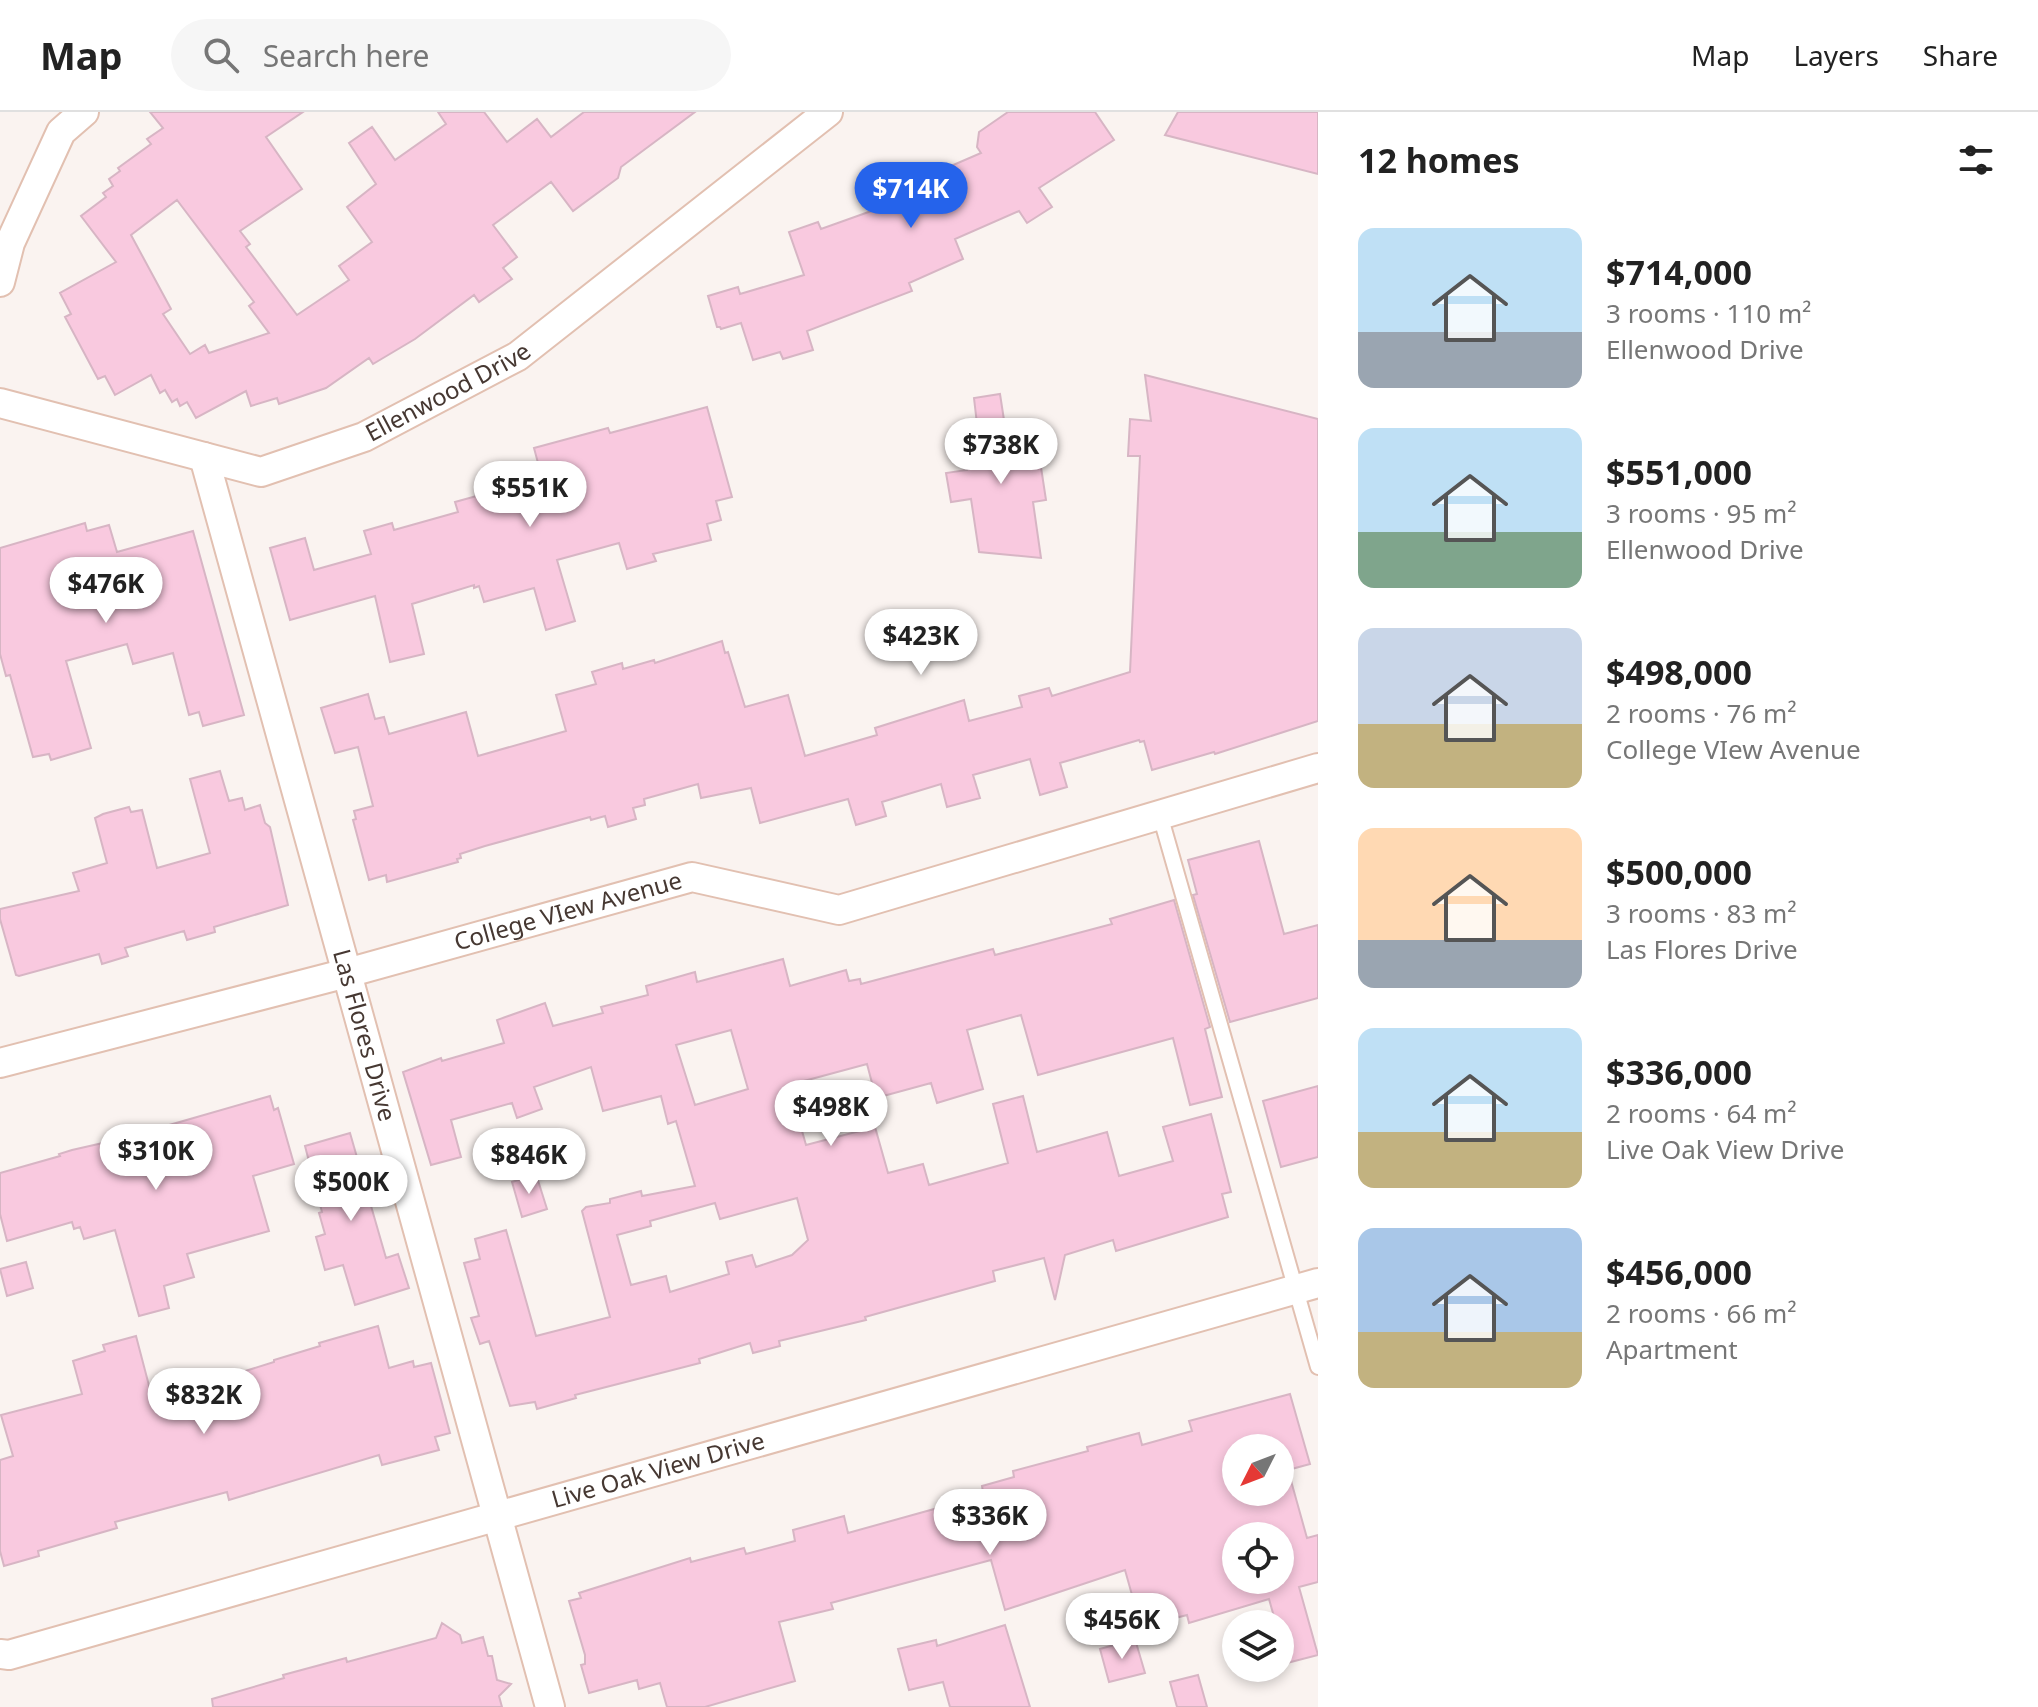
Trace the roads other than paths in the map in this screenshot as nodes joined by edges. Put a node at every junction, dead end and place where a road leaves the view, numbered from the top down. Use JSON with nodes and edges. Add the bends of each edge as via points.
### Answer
{"nodes":[{"id":1,"x":84,"y":112,"type":"edge"},
{"id":2,"x":828,"y":112,"type":"edge"},
{"id":3,"x":0,"y":282,"type":"edge"},
{"id":4,"x":0,"y":403,"type":"edge"},
{"id":5,"x":204,"y":457,"type":"junction"},
{"id":6,"x":1318,"y":768,"type":"edge"},
{"id":7,"x":1160,"y":815,"type":"junction"},
{"id":8,"x":347,"y":973,"type":"junction"},
{"id":9,"x":0,"y":1063,"type":"edge"},
{"id":10,"x":1307,"y":1286,"type":"edge"},
{"id":11,"x":1318,"y":1367,"type":"edge"},
{"id":12,"x":497,"y":1516,"type":"junction"},
{"id":13,"x":0,"y":1654,"type":"edge"},
{"id":14,"x":550,"y":1707,"type":"edge"}],
"edges":[{"from":1,"to":3,"type":"street","via":[[61,132],[10,243]]},
{"from":2,"to":5,"type":"street","name":"Ellenwood Drive","via":[[518,356],[364,437],[261,472]]},
{"from":4,"to":5,"type":"street","name":"Ellenwood Drive"},
{"from":5,"to":8,"type":"street","name":"Las Flores Drive"},
{"from":6,"to":7,"type":"street","name":"College VIew Avenue"},
{"from":7,"to":8,"type":"street","name":"College VIew Avenue","via":[[839,910],[692,877]]},
{"from":7,"to":10,"type":"lane"},
{"from":8,"to":9,"type":"street","name":"College VIew Avenue"},
{"from":8,"to":12,"type":"street","name":"Las Flores Drive"},
{"from":10,"to":11,"type":"lane"},
{"from":10,"to":12,"type":"street","name":"Live Oak View Drive"},
{"from":12,"to":13,"type":"street","name":"Live Oak View Drive"},
{"from":12,"to":14,"type":"street","name":"Las Flores Drive"}]}
